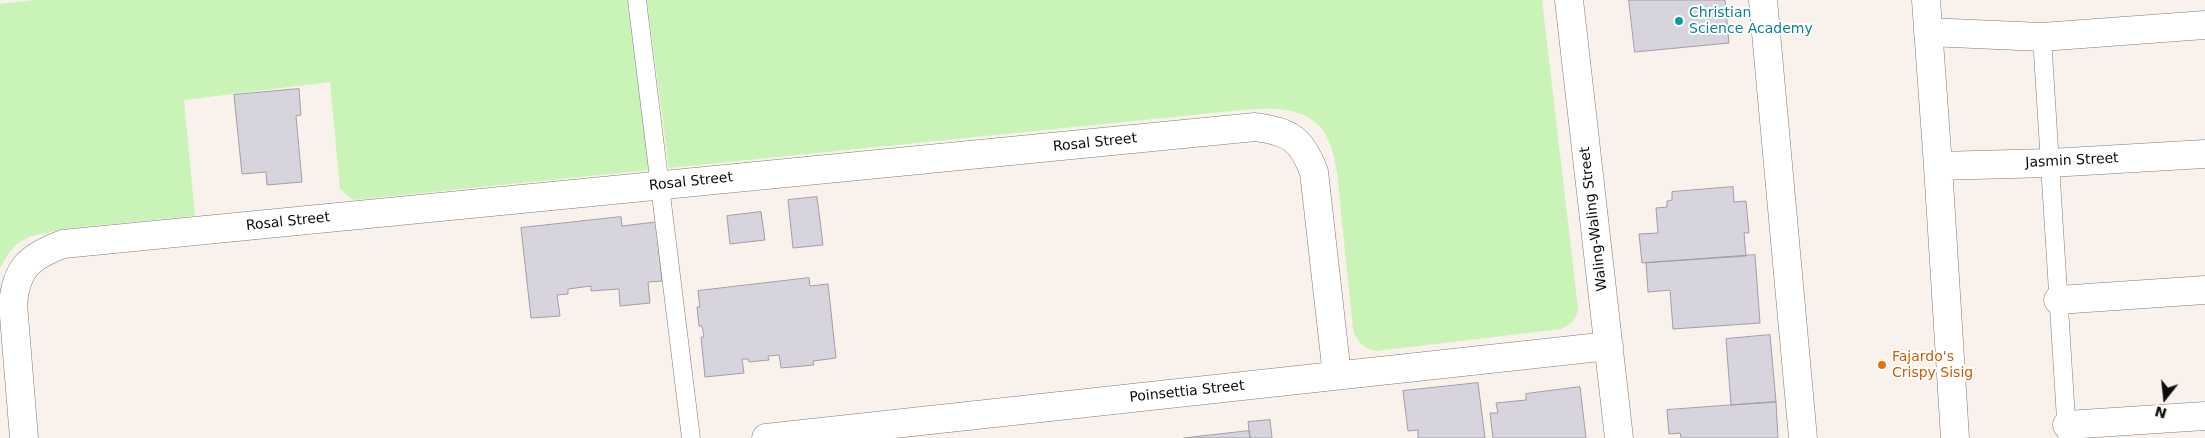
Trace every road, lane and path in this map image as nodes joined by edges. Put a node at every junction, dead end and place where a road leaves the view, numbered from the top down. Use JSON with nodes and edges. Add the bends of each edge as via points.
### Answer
{"nodes":[{"id":1,"x":637,"y":0,"type":"edge"},
{"id":2,"x":1569,"y":0,"type":"edge"},
{"id":3,"x":1763,"y":0,"type":"edge"},
{"id":4,"x":1926,"y":0,"type":"edge"},
{"id":5,"x":2205,"y":25,"type":"edge"},
{"id":6,"x":1928,"y":32,"type":"junction"},
{"id":7,"x":2042,"y":37,"type":"junction"},
{"id":8,"x":2205,"y":154,"type":"edge"},
{"id":9,"x":2050,"y":164,"type":"junction"},
{"id":10,"x":1938,"y":166,"type":"junction"},
{"id":11,"x":661,"y":185,"type":"junction"},
{"id":12,"x":2205,"y":290,"type":"edge"},
{"id":13,"x":2058,"y":300,"type":"junction"},
{"id":14,"x":1608,"y":346,"type":"junction"},
{"id":15,"x":1337,"y":375,"type":"junction"},
{"id":16,"x":2205,"y":416,"type":"edge"},
{"id":17,"x":2067,"y":432,"type":"edge"},
{"id":18,"x":24,"y":438,"type":"edge"},
{"id":19,"x":691,"y":438,"type":"edge"},
{"id":20,"x":766,"y":438,"type":"edge"},
{"id":21,"x":1619,"y":438,"type":"edge"},
{"id":22,"x":1803,"y":438,"type":"edge"},
{"id":23,"x":1955,"y":438,"type":"edge"}],
"edges":[{"from":1,"to":11,"type":"lane"},
{"from":2,"to":14,"type":"street","name":"Waling-Waling Street"},
{"from":3,"to":22,"type":"street"},
{"from":4,"to":6,"type":"street"},
{"from":5,"to":7,"type":"street"},
{"from":6,"to":7,"type":"street"},
{"from":6,"to":10,"type":"street"},
{"from":7,"to":9,"type":"lane"},
{"from":8,"to":9,"type":"street","name":"Jasmin Street"},
{"from":9,"to":10,"type":"street","name":"Jasmin Street"},
{"from":9,"to":13,"type":"lane"},
{"from":10,"to":23,"type":"street"},
{"from":11,"to":15,"type":"street","name":"Rosal Street","via":[[1255,127],[1279,131],[1296,140],[1308,156],[1314,172]]},
{"from":11,"to":18,"type":"street","name":"Rosal Street","via":[[63,244],[41,252],[24,266],[15,285],[13,304]]},
{"from":11,"to":19,"type":"lane"},
{"from":12,"to":13,"type":"street"},
{"from":13,"to":17,"type":"lane"},
{"from":14,"to":15,"type":"street","name":"Poinsettia Street"},
{"from":14,"to":21,"type":"street","name":"Waling-Waling Street"},
{"from":15,"to":20,"type":"street","name":"Poinsettia Street"},
{"from":16,"to":17,"type":"street"}]}
